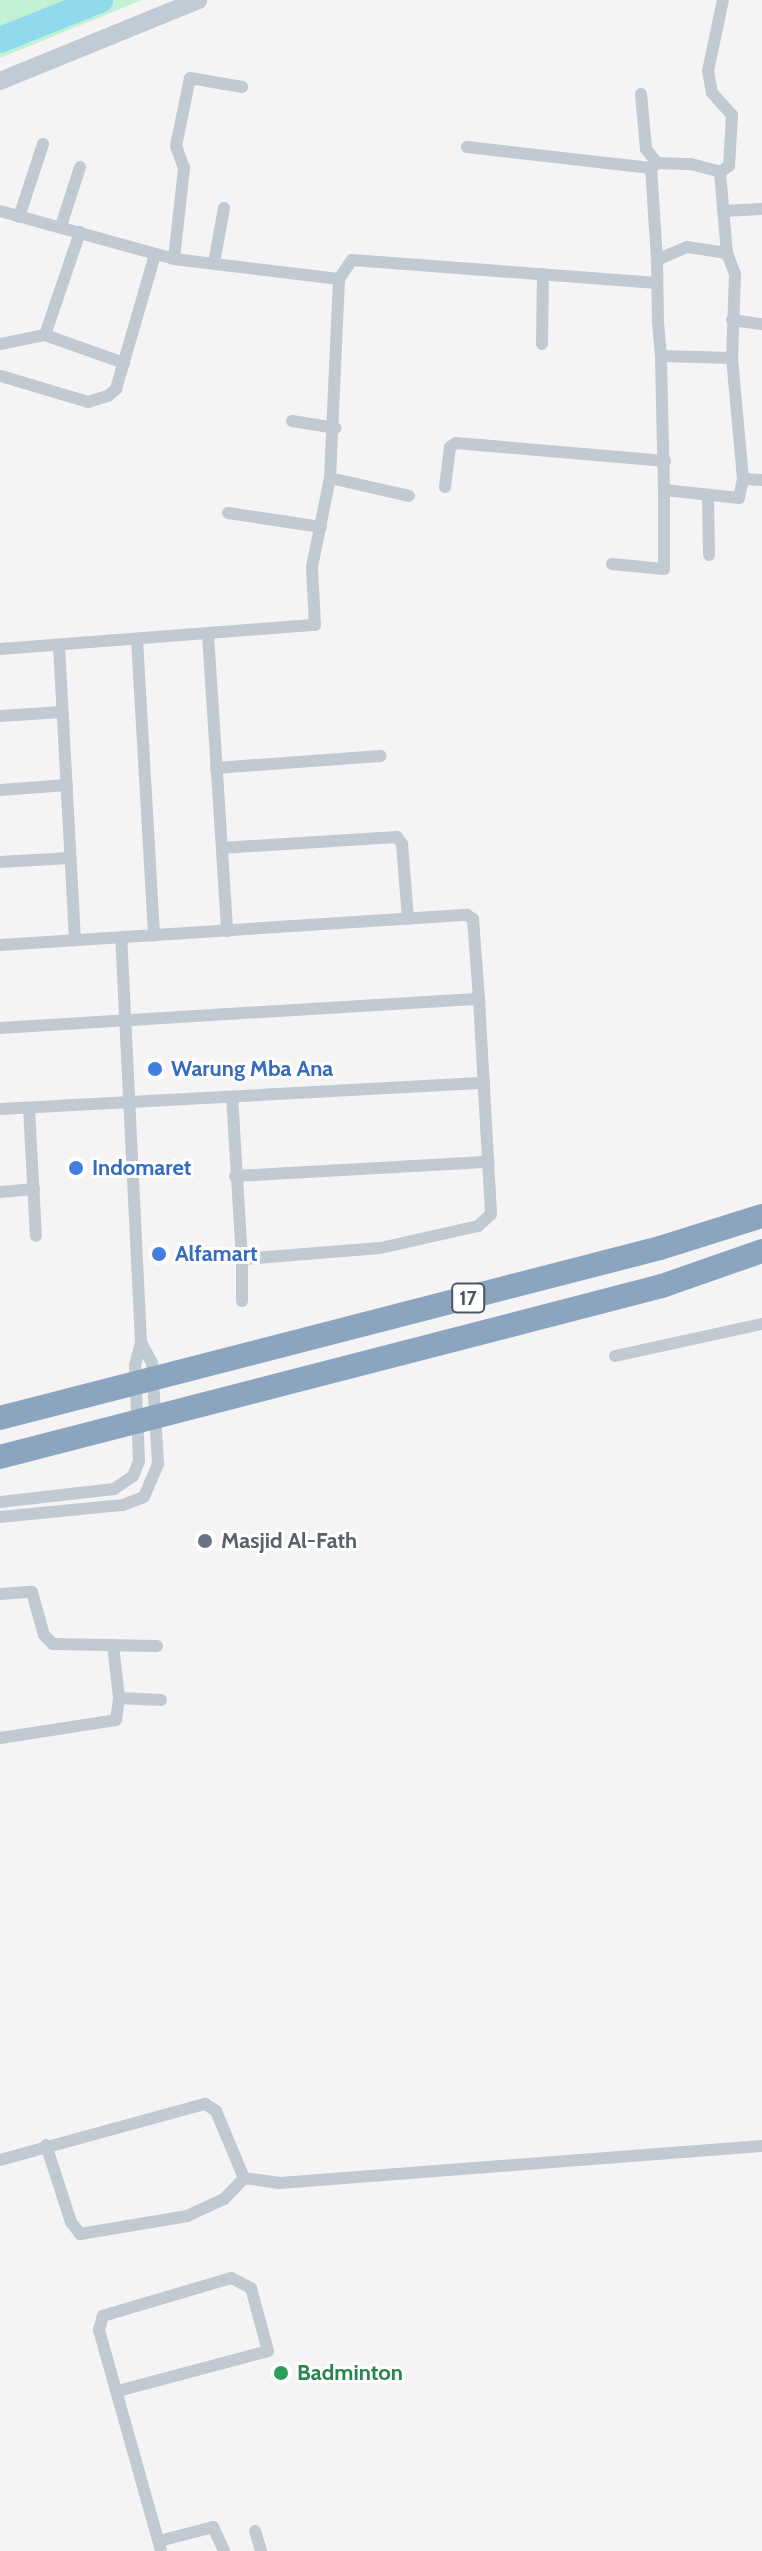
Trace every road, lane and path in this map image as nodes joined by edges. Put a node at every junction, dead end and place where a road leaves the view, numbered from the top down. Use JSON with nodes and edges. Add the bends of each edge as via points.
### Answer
{"nodes":[{"id":1,"x":198,"y":0,"type":"edge"},
{"id":2,"x":723,"y":0,"type":"edge"},
{"id":3,"x":0,"y":81,"type":"edge"},
{"id":4,"x":242,"y":87,"type":"dead end"},
{"id":5,"x":641,"y":94,"type":"dead end"},
{"id":6,"x":43,"y":144,"type":"dead end"},
{"id":7,"x":467,"y":147,"type":"dead end"},
{"id":8,"x":654,"y":166,"type":"junction"},
{"id":9,"x":80,"y":167,"type":"dead end"},
{"id":10,"x":720,"y":172,"type":"junction"},
{"id":11,"x":224,"y":208,"type":"dead end"},
{"id":12,"x":762,"y":209,"type":"edge"},
{"id":13,"x":723,"y":211,"type":"junction"},
{"id":14,"x":0,"y":212,"type":"edge"},
{"id":15,"x":19,"y":217,"type":"junction"},
{"id":16,"x":61,"y":226,"type":"junction"},
{"id":17,"x":80,"y":232,"type":"junction"},
{"id":18,"x":727,"y":253,"type":"junction"},
{"id":19,"x":155,"y":255,"type":"junction"},
{"id":20,"x":174,"y":259,"type":"junction"},
{"id":21,"x":657,"y":260,"type":"junction"},
{"id":22,"x":214,"y":263,"type":"junction"},
{"id":23,"x":543,"y":274,"type":"junction"},
{"id":24,"x":339,"y":279,"type":"junction"},
{"id":25,"x":657,"y":283,"type":"junction"},
{"id":26,"x":732,"y":320,"type":"junction"},
{"id":27,"x":762,"y":324,"type":"edge"},
{"id":28,"x":45,"y":335,"type":"junction"},
{"id":29,"x":0,"y":344,"type":"edge"},
{"id":30,"x":542,"y":344,"type":"dead end"},
{"id":31,"x":661,"y":356,"type":"junction"},
{"id":32,"x":732,"y":358,"type":"junction"},
{"id":33,"x":124,"y":363,"type":"junction"},
{"id":34,"x":1,"y":376,"type":"edge"},
{"id":35,"x":292,"y":421,"type":"dead end"},
{"id":36,"x":335,"y":428,"type":"junction"},
{"id":37,"x":665,"y":461,"type":"junction"},
{"id":38,"x":330,"y":478,"type":"junction"},
{"id":39,"x":743,"y":479,"type":"junction"},
{"id":40,"x":762,"y":480,"type":"edge"},
{"id":41,"x":445,"y":487,"type":"dead end"},
{"id":42,"x":664,"y":490,"type":"junction"},
{"id":43,"x":409,"y":496,"type":"dead end"},
{"id":44,"x":708,"y":496,"type":"junction"},
{"id":45,"x":228,"y":513,"type":"dead end"},
{"id":46,"x":321,"y":527,"type":"junction"},
{"id":47,"x":709,"y":555,"type":"dead end"},
{"id":48,"x":612,"y":564,"type":"dead end"},
{"id":49,"x":208,"y":634,"type":"junction"},
{"id":50,"x":137,"y":639,"type":"junction"},
{"id":51,"x":59,"y":645,"type":"junction"},
{"id":52,"x":0,"y":649,"type":"edge"},
{"id":53,"x":62,"y":712,"type":"junction"},
{"id":54,"x":0,"y":716,"type":"edge"},
{"id":55,"x":381,"y":756,"type":"dead end"},
{"id":56,"x":216,"y":768,"type":"junction"},
{"id":57,"x":67,"y":785,"type":"junction"},
{"id":58,"x":0,"y":790,"type":"edge"},
{"id":59,"x":222,"y":848,"type":"junction"},
{"id":60,"x":70,"y":858,"type":"junction"},
{"id":61,"x":0,"y":862,"type":"edge"},
{"id":62,"x":408,"y":919,"type":"junction"},
{"id":63,"x":227,"y":931,"type":"junction"},
{"id":64,"x":154,"y":936,"type":"junction"},
{"id":65,"x":121,"y":938,"type":"junction"},
{"id":66,"x":75,"y":941,"type":"junction"},
{"id":67,"x":0,"y":945,"type":"edge"},
{"id":68,"x":479,"y":999,"type":"junction"},
{"id":69,"x":125,"y":1021,"type":"junction"},
{"id":70,"x":0,"y":1028,"type":"edge"},
{"id":71,"x":484,"y":1083,"type":"junction"},
{"id":72,"x":232,"y":1097,"type":"junction"},
{"id":73,"x":128,"y":1103,"type":"junction"},
{"id":74,"x":29,"y":1108,"type":"junction"},
{"id":75,"x":0,"y":1109,"type":"edge"},
{"id":76,"x":489,"y":1162,"type":"junction"},
{"id":77,"x":235,"y":1176,"type":"junction"},
{"id":78,"x":34,"y":1189,"type":"junction"},
{"id":79,"x":0,"y":1192,"type":"edge"},
{"id":80,"x":762,"y":1216,"type":"edge"},
{"id":81,"x":36,"y":1236,"type":"dead end"},
{"id":82,"x":762,"y":1251,"type":"edge"},
{"id":83,"x":242,"y":1259,"type":"junction"},
{"id":84,"x":242,"y":1301,"type":"dead end"},
{"id":85,"x":762,"y":1324,"type":"edge"},
{"id":86,"x":141,"y":1342,"type":"junction"},
{"id":87,"x":615,"y":1356,"type":"dead end"},
{"id":88,"x":0,"y":1418,"type":"edge"},
{"id":89,"x":0,"y":1457,"type":"edge"},
{"id":90,"x":0,"y":1502,"type":"edge"},
{"id":91,"x":0,"y":1517,"type":"edge"},
{"id":92,"x":0,"y":1594,"type":"edge"},
{"id":93,"x":113,"y":1645,"type":"junction"},
{"id":94,"x":157,"y":1646,"type":"dead end"},
{"id":95,"x":119,"y":1698,"type":"junction"},
{"id":96,"x":161,"y":1700,"type":"dead end"},
{"id":97,"x":0,"y":1738,"type":"edge"},
{"id":98,"x":46,"y":2145,"type":"junction"},
{"id":99,"x":762,"y":2146,"type":"edge"},
{"id":100,"x":0,"y":2160,"type":"edge"},
{"id":101,"x":244,"y":2178,"type":"junction"},
{"id":102,"x":118,"y":2391,"type":"junction"},
{"id":103,"x":255,"y":2531,"type":"dead end"},
{"id":104,"x":160,"y":2546,"type":"edge"},
{"id":105,"x":257,"y":2550,"type":"edge"},
{"id":106,"x":224,"y":2551,"type":"edge"}],
"edges":[{"from":1,"to":3,"type":"main road"},
{"from":2,"to":10,"type":"street","via":[[708,71],[712,93],[732,115],[729,166]]},
{"from":4,"to":20,"type":"street","via":[[190,78],[176,146],[184,168]]},
{"from":5,"to":8,"type":"street","via":[[646,149]]},
{"from":6,"to":15,"type":"street"},
{"from":7,"to":8,"type":"street"},
{"from":8,"to":10,"type":"street"},
{"from":8,"to":21,"type":"street"},
{"from":9,"to":16,"type":"street"},
{"from":10,"to":13,"type":"street"},
{"from":11,"to":22,"type":"street"},
{"from":12,"to":13,"type":"street"},
{"from":13,"to":18,"type":"street"},
{"from":14,"to":15,"type":"street"},
{"from":15,"to":16,"type":"street"},
{"from":16,"to":17,"type":"street"},
{"from":17,"to":19,"type":"street"},
{"from":17,"to":28,"type":"street"},
{"from":18,"to":21,"type":"street","via":[[687,247]]},
{"from":18,"to":26,"type":"street","via":[[735,274]]},
{"from":19,"to":20,"type":"street"},
{"from":19,"to":33,"type":"street"},
{"from":20,"to":22,"type":"street"},
{"from":21,"to":25,"type":"street"},
{"from":22,"to":24,"type":"street"},
{"from":23,"to":24,"type":"street","via":[[364,257],[341,269]]},
{"from":23,"to":25,"type":"street"},
{"from":23,"to":30,"type":"street"},
{"from":24,"to":36,"type":"street"},
{"from":25,"to":31,"type":"street"},
{"from":26,"to":27,"type":"street"},
{"from":26,"to":32,"type":"street"},
{"from":28,"to":29,"type":"street"},
{"from":28,"to":33,"type":"street"},
{"from":31,"to":32,"type":"street"},
{"from":31,"to":37,"type":"street"},
{"from":32,"to":39,"type":"street"},
{"from":33,"to":34,"type":"street","via":[[116,389],[99,401]]},
{"from":35,"to":36,"type":"street"},
{"from":36,"to":38,"type":"street"},
{"from":37,"to":41,"type":"street","via":[[456,443],[450,447]]},
{"from":37,"to":42,"type":"street"},
{"from":38,"to":43,"type":"street"},
{"from":38,"to":46,"type":"street"},
{"from":39,"to":40,"type":"street"},
{"from":39,"to":44,"type":"street","via":[[739,498]]},
{"from":42,"to":44,"type":"street"},
{"from":42,"to":48,"type":"street","via":[[664,569]]},
{"from":44,"to":47,"type":"street"},
{"from":45,"to":46,"type":"street"},
{"from":46,"to":49,"type":"street","via":[[312,567],[315,625]]},
{"from":49,"to":50,"type":"street"},
{"from":49,"to":56,"type":"street"},
{"from":50,"to":51,"type":"street"},
{"from":50,"to":64,"type":"street"},
{"from":51,"to":52,"type":"street"},
{"from":51,"to":53,"type":"street"},
{"from":53,"to":54,"type":"street"},
{"from":53,"to":57,"type":"street"},
{"from":55,"to":56,"type":"street"},
{"from":56,"to":59,"type":"street"},
{"from":57,"to":58,"type":"street"},
{"from":57,"to":60,"type":"street"},
{"from":59,"to":62,"type":"street","via":[[397,837],[402,844]]},
{"from":59,"to":63,"type":"street"},
{"from":60,"to":61,"type":"street"},
{"from":60,"to":66,"type":"street"},
{"from":62,"to":63,"type":"street"},
{"from":62,"to":68,"type":"street","via":[[471,916]]},
{"from":63,"to":64,"type":"street"},
{"from":64,"to":65,"type":"street"},
{"from":65,"to":66,"type":"street"},
{"from":65,"to":69,"type":"street"},
{"from":66,"to":67,"type":"street"},
{"from":68,"to":69,"type":"street"},
{"from":68,"to":71,"type":"street"},
{"from":69,"to":70,"type":"street"},
{"from":69,"to":73,"type":"street"},
{"from":71,"to":72,"type":"street"},
{"from":71,"to":76,"type":"street"},
{"from":72,"to":73,"type":"street"},
{"from":72,"to":77,"type":"street"},
{"from":73,"to":74,"type":"street"},
{"from":73,"to":86,"type":"street"},
{"from":74,"to":75,"type":"street"},
{"from":74,"to":78,"type":"street"},
{"from":76,"to":77,"type":"street"},
{"from":76,"to":83,"type":"street","via":[[491,1214],[478,1226],[380,1248]]},
{"from":77,"to":83,"type":"street"},
{"from":78,"to":79,"type":"street"},
{"from":78,"to":81,"type":"street"},
{"from":80,"to":88,"type":"highway","number":"17"},
{"from":82,"to":89,"type":"highway","number":"17","via":[[662,1286]]},
{"from":83,"to":84,"type":"street"},
{"from":85,"to":87,"type":"street"},
{"from":86,"to":90,"type":"street","via":[[135,1365],[139,1461],[133,1476],[114,1489]]},
{"from":86,"to":91,"type":"street","via":[[152,1363],[158,1464],[144,1497],[123,1505]]},
{"from":92,"to":93,"type":"street","via":[[32,1592],[44,1635],[53,1644]]},
{"from":93,"to":94,"type":"street"},
{"from":93,"to":95,"type":"street"},
{"from":95,"to":96,"type":"street"},
{"from":95,"to":97,"type":"street","via":[[121,1715],[116,1720]]},
{"from":98,"to":100,"type":"street"},
{"from":98,"to":101,"type":"street","via":[[205,2104],[216,2111]]},
{"from":98,"to":101,"type":"street","via":[[71,2222],[80,2234],[187,2216],[224,2199]]},
{"from":99,"to":101,"type":"street","via":[[280,2183]]},
{"from":102,"to":102,"type":"street","via":[[268,2351],[251,2288],[231,2278],[103,2316],[99,2330]]},
{"from":102,"to":104,"type":"street"},
{"from":103,"to":105,"type":"street"},
{"from":104,"to":106,"type":"street","via":[[213,2527]]}]}
